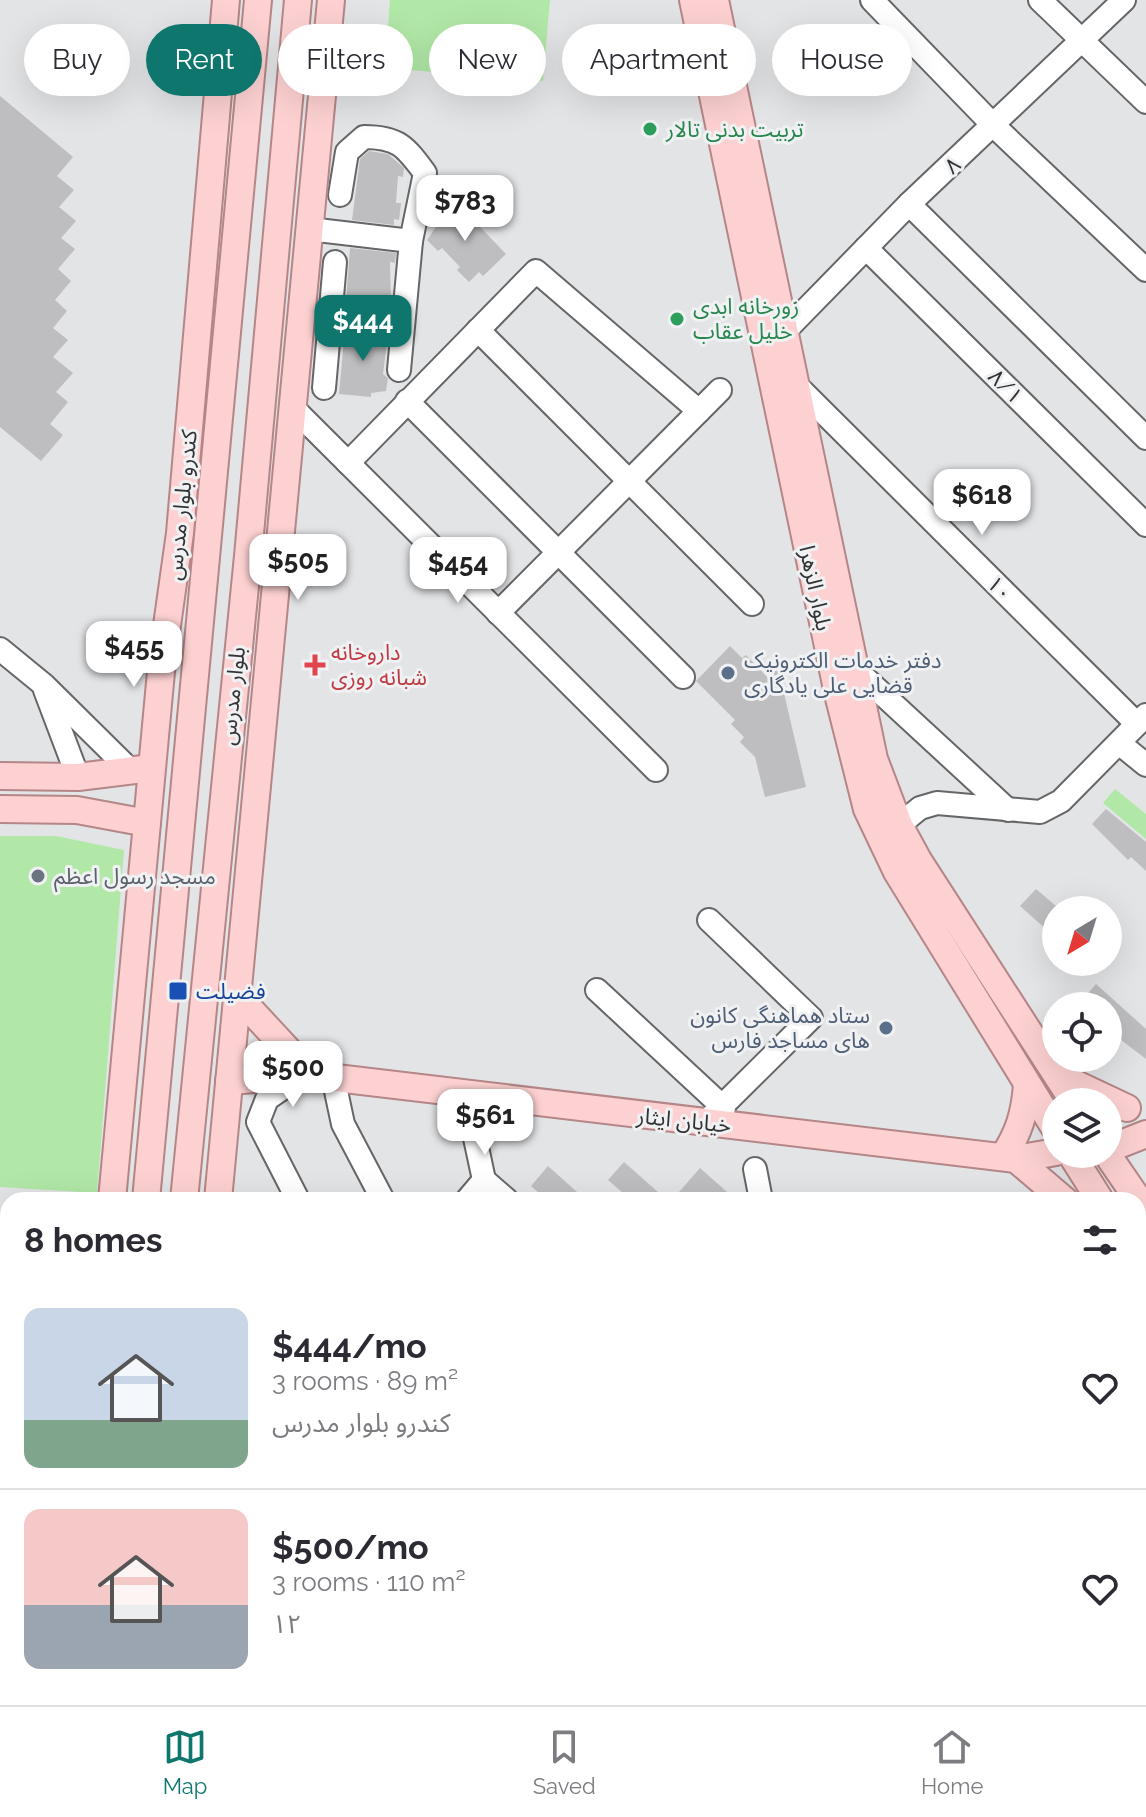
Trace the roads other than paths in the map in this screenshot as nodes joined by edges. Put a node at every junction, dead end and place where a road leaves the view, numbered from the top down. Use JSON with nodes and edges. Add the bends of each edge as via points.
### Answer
{"nodes":[{"id":1,"x":206,"y":0,"type":"edge"},
{"id":2,"x":258,"y":0,"type":"edge"},
{"id":3,"x":298,"y":0,"type":"edge"},
{"id":4,"x":310,"y":0,"type":"edge"},
{"id":5,"x":331,"y":0,"type":"edge"},
{"id":6,"x":693,"y":0,"type":"edge"},
{"id":7,"x":715,"y":0,"type":"edge"},
{"id":8,"x":872,"y":0,"type":"edge"},
{"id":9,"x":1040,"y":0,"type":"edge"},
{"id":10,"x":1124,"y":0,"type":"edge"},
{"id":11,"x":225,"y":11,"type":"edge"},
{"id":12,"x":296,"y":24,"type":"edge"},
{"id":13,"x":298,"y":24,"type":"edge"},
{"id":14,"x":1082,"y":43,"type":"junction"},
{"id":15,"x":289,"y":96,"type":"edge"},
{"id":16,"x":1146,"y":102,"type":"edge"},
{"id":17,"x":994,"y":126,"type":"junction"},
{"id":18,"x":340,"y":195,"type":"dead end"},
{"id":19,"x":909,"y":204,"type":"junction"},
{"id":20,"x":238,"y":215,"type":"junction"},
{"id":21,"x":278,"y":221,"type":"junction"},
{"id":22,"x":309,"y":229,"type":"junction"},
{"id":23,"x":411,"y":241,"type":"junction"},
{"id":24,"x":866,"y":248,"type":"junction"},
{"id":25,"x":335,"y":262,"type":"dead end"},
{"id":26,"x":1146,"y":270,"type":"edge"},
{"id":27,"x":331,"y":314,"type":"junction"},
{"id":28,"x":403,"y":321,"type":"junction"},
{"id":29,"x":478,"y":330,"type":"junction"},
{"id":30,"x":783,"y":333,"type":"junction"},
{"id":31,"x":399,"y":370,"type":"dead end"},
{"id":32,"x":794,"y":383,"type":"junction"},
{"id":33,"x":324,"y":388,"type":"dead end"},
{"id":34,"x":720,"y":390,"type":"dead end"},
{"id":35,"x":407,"y":401,"type":"junction"},
{"id":36,"x":292,"y":407,"type":"junction"},
{"id":37,"x":699,"y":411,"type":"junction"},
{"id":38,"x":1146,"y":438,"type":"edge"},
{"id":39,"x":348,"y":463,"type":"junction"},
{"id":40,"x":214,"y":476,"type":"junction"},
{"id":41,"x":629,"y":481,"type":"junction"},
{"id":42,"x":1146,"y":525,"type":"edge"},
{"id":43,"x":180,"y":533,"type":"junction"},
{"id":44,"x":558,"y":553,"type":"junction"},
{"id":45,"x":752,"y":604,"type":"dead end"},
{"id":46,"x":498,"y":613,"type":"junction"},
{"id":47,"x":0,"y":649,"type":"edge"},
{"id":48,"x":235,"y":667,"type":"junction"},
{"id":49,"x":853,"y":667,"type":"junction"},
{"id":50,"x":683,"y":677,"type":"dead end"},
{"id":51,"x":44,"y":685,"type":"junction"},
{"id":52,"x":1142,"y":720,"type":"edge"},
{"id":53,"x":1119,"y":743,"type":"junction"},
{"id":54,"x":258,"y":755,"type":"junction"},
{"id":55,"x":1146,"y":765,"type":"edge"},
{"id":56,"x":141,"y":769,"type":"junction"},
{"id":57,"x":656,"y":770,"type":"dead end"},
{"id":58,"x":0,"y":776,"type":"edge"},
{"id":59,"x":78,"y":777,"type":"junction"},
{"id":60,"x":0,"y":809,"type":"edge"},
{"id":61,"x":77,"y":810,"type":"junction"},
{"id":62,"x":1008,"y":810,"type":"junction"},
{"id":63,"x":147,"y":823,"type":"junction"},
{"id":64,"x":899,"y":825,"type":"junction"},
{"id":65,"x":144,"y":852,"type":"junction"},
{"id":66,"x":709,"y":920,"type":"dead end"},
{"id":67,"x":597,"y":990,"type":"dead end"},
{"id":68,"x":234,"y":992,"type":"junction"},
{"id":69,"x":164,"y":1006,"type":"junction"},
{"id":70,"x":1042,"y":1051,"type":"edge"},
{"id":71,"x":1061,"y":1072,"type":"edge"},
{"id":72,"x":316,"y":1076,"type":"junction"},
{"id":73,"x":229,"y":1081,"type":"junction"},
{"id":74,"x":1027,"y":1084,"type":"junction"},
{"id":75,"x":1127,"y":1107,"type":"edge"},
{"id":76,"x":1042,"y":1108,"type":"edge"},
{"id":77,"x":714,"y":1115,"type":"junction"},
{"id":78,"x":258,"y":1122,"type":"junction"},
{"id":79,"x":472,"y":1124,"type":"dead end"},
{"id":80,"x":1146,"y":1134,"type":"edge"},
{"id":81,"x":224,"y":1135,"type":"junction"},
{"id":82,"x":1122,"y":1145,"type":"edge"},
{"id":83,"x":1042,"y":1154,"type":"edge"},
{"id":84,"x":1010,"y":1158,"type":"junction"},
{"id":85,"x":1080,"y":1168,"type":"edge"},
{"id":86,"x":1118,"y":1168,"type":"edge"},
{"id":87,"x":755,"y":1169,"type":"dead end"},
{"id":88,"x":484,"y":1180,"type":"junction"},
{"id":89,"x":113,"y":1192,"type":"edge"},
{"id":90,"x":144,"y":1192,"type":"edge"},
{"id":91,"x":185,"y":1192,"type":"edge"},
{"id":92,"x":219,"y":1192,"type":"edge"},
{"id":93,"x":294,"y":1192,"type":"edge"},
{"id":94,"x":379,"y":1192,"type":"edge"},
{"id":95,"x":474,"y":1192,"type":"edge"},
{"id":96,"x":498,"y":1192,"type":"edge"},
{"id":97,"x":759,"y":1192,"type":"edge"},
{"id":98,"x":1054,"y":1192,"type":"edge"},
{"id":99,"x":1095,"y":1192,"type":"edge"},
{"id":100,"x":1133,"y":1192,"type":"edge"}],
"edges":[{"from":1,"to":11,"type":"main road"},
{"from":2,"to":20,"type":"main road","name":"بلوار مدرس"},
{"from":3,"to":12,"type":"main road","name":"بلوار مدرس"},
{"from":4,"to":13,"type":"main road"},
{"from":5,"to":22,"type":"main road"},
{"from":6,"to":74,"type":"main road","name":"بلوار الزهرا","via":[[838,694],[867,809],[897,872]]},
{"from":7,"to":30,"type":"main road","name":"بلوار الزهرا"},
{"from":8,"to":17,"type":"street"},
{"from":9,"to":14,"type":"street"},
{"from":10,"to":14,"type":"street","name":"۸"},
{"from":11,"to":43,"type":"main road","name":"کندرو بلوار مدرس"},
{"from":14,"to":16,"type":"street"},
{"from":14,"to":17,"type":"street","name":"۸"},
{"from":15,"to":21,"type":"main road","name":"بلوار مدرس"},
{"from":17,"to":19,"type":"street","name":"۸"},
{"from":17,"to":26,"type":"street"},
{"from":18,"to":23,"type":"street","via":[[347,152],[364,137],[389,137],[409,151],[425,173]]},
{"from":19,"to":24,"type":"street","name":"۸"},
{"from":19,"to":38,"type":"street"},
{"from":20,"to":21,"type":"main road"},
{"from":20,"to":40,"type":"main road","name":"بلوار مدرس"},
{"from":21,"to":48,"type":"main road","name":"بلوار مدرس"},
{"from":22,"to":23,"type":"street"},
{"from":22,"to":36,"type":"main road"},
{"from":23,"to":28,"type":"street"},
{"from":24,"to":30,"type":"street","name":"۸"},
{"from":24,"to":42,"type":"street","name":"۸/۱"},
{"from":25,"to":27,"type":"street"},
{"from":27,"to":28,"type":"street"},
{"from":27,"to":33,"type":"street"},
{"from":28,"to":31,"type":"street"},
{"from":29,"to":35,"type":"street"},
{"from":29,"to":37,"type":"street","via":[[536,271]]},
{"from":29,"to":41,"type":"street"},
{"from":30,"to":32,"type":"main road","name":"بلوار الزهرا"},
{"from":32,"to":49,"type":"main road","name":"بلوار الزهرا"},
{"from":32,"to":52,"type":"street","name":"۱۰"},
{"from":34,"to":37,"type":"street"},
{"from":35,"to":39,"type":"street"},
{"from":35,"to":44,"type":"street"},
{"from":36,"to":39,"type":"street"},
{"from":36,"to":54,"type":"main road"},
{"from":37,"to":41,"type":"street"},
{"from":39,"to":46,"type":"street"},
{"from":40,"to":43,"type":"main road"},
{"from":40,"to":69,"type":"main road","name":"بلوار مدرس"},
{"from":41,"to":44,"type":"street"},
{"from":41,"to":45,"type":"street"},
{"from":43,"to":56,"type":"main road","name":"کندرو بلوار مدرس"},
{"from":44,"to":46,"type":"street"},
{"from":44,"to":50,"type":"street"},
{"from":46,"to":57,"type":"street"},
{"from":47,"to":51,"type":"street"},
{"from":48,"to":54,"type":"main road"},
{"from":48,"to":91,"type":"main road","name":"بلوار مدرس"},
{"from":49,"to":62,"type":"street"},
{"from":49,"to":64,"type":"main road","name":"بلوار الزهرا","via":[[874,759]]},
{"from":51,"to":56,"type":"street"},
{"from":51,"to":59,"type":"street"},
{"from":52,"to":53,"type":"street"},
{"from":53,"to":55,"type":"street"},
{"from":53,"to":62,"type":"street","via":[[1061,801],[1040,812]]},
{"from":54,"to":68,"type":"main road"},
{"from":56,"to":59,"type":"main road"},
{"from":56,"to":63,"type":"main road","name":"کندرو بلوار مدرس"},
{"from":58,"to":59,"type":"main road"},
{"from":59,"to":61,"type":"main road","via":[[92,786],[94,794]]},
{"from":60,"to":61,"type":"main road"},
{"from":61,"to":63,"type":"main road"},
{"from":62,"to":64,"type":"street","via":[[937,803],[920,808]]},
{"from":63,"to":65,"type":"main road","name":"کندرو بلوار مدرس"},
{"from":64,"to":70,"type":"main road","name":"بلوار الزهرا"},
{"from":65,"to":69,"type":"main road"},
{"from":65,"to":89,"type":"main road","name":"کندرو بلوار مدرس"},
{"from":66,"to":77,"type":"street","via":[[811,1018]]},
{"from":67,"to":77,"type":"street"},
{"from":68,"to":72,"type":"main road"},
{"from":68,"to":73,"type":"main road"},
{"from":69,"to":90,"type":"main road","name":"بلوار مدرس"},
{"from":71,"to":75,"type":"main road"},
{"from":72,"to":73,"type":"main road","name":"خیابان ایثار"},
{"from":72,"to":77,"type":"main road","name":"خیابان ایثار"},
{"from":72,"to":78,"type":"street","via":[[267,1099]]},
{"from":72,"to":94,"type":"street"},
{"from":73,"to":81,"type":"main road"},
{"from":74,"to":76,"type":"main road","name":"بلوار الزهرا"},
{"from":74,"to":84,"type":"main road"},
{"from":77,"to":84,"type":"main road","name":"خیابان ایثار"},
{"from":78,"to":81,"type":"street"},
{"from":78,"to":93,"type":"street"},
{"from":79,"to":88,"type":"street"},
{"from":80,"to":82,"type":"main road"},
{"from":81,"to":92,"type":"main road"},
{"from":83,"to":84,"type":"main road","name":"خیابان ایثار"},
{"from":84,"to":98,"type":"main road"},
{"from":85,"to":99,"type":"main road"},
{"from":86,"to":100,"type":"main road"},
{"from":87,"to":97,"type":"street"},
{"from":88,"to":95,"type":"street"},
{"from":88,"to":96,"type":"street"}]}
